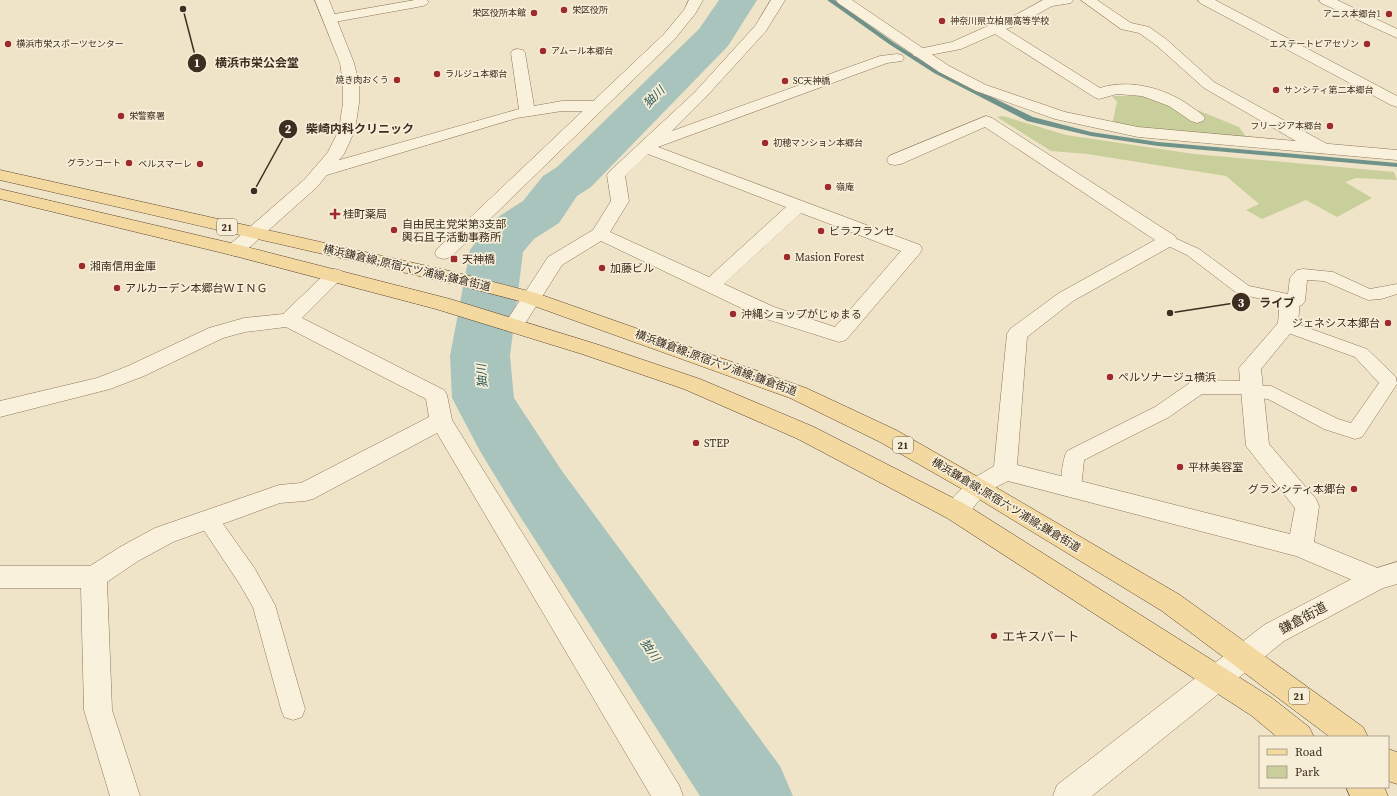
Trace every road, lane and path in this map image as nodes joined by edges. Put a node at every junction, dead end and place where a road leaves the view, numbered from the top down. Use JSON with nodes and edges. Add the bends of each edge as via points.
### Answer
{"nodes":[{"id":1,"x":322,"y":0,"type":"edge"},
{"id":2,"x":696,"y":0,"type":"edge"},
{"id":3,"x":778,"y":0,"type":"edge"},
{"id":4,"x":843,"y":0,"type":"edge"},
{"id":5,"x":1066,"y":0,"type":"edge"},
{"id":6,"x":1088,"y":0,"type":"edge"},
{"id":7,"x":1205,"y":0,"type":"edge"},
{"id":8,"x":1326,"y":0,"type":"edge"},
{"id":9,"x":423,"y":2,"type":"dead end"},
{"id":10,"x":329,"y":19,"type":"junction"},
{"id":11,"x":995,"y":28,"type":"junction"},
{"id":12,"x":1397,"y":34,"type":"edge"},
{"id":13,"x":920,"y":52,"type":"junction"},
{"id":14,"x":518,"y":53,"type":"dead end"},
{"id":15,"x":1397,"y":102,"type":"edge"},
{"id":16,"x":597,"y":106,"type":"junction"},
{"id":17,"x":527,"y":112,"type":"junction"},
{"id":18,"x":1197,"y":118,"type":"dead end"},
{"id":19,"x":644,"y":147,"type":"junction"},
{"id":20,"x":1321,"y":148,"type":"junction"},
{"id":21,"x":1397,"y":155,"type":"edge"},
{"id":22,"x":895,"y":160,"type":"dead end"},
{"id":23,"x":321,"y":171,"type":"junction"},
{"id":24,"x":0,"y":175,"type":"edge"},
{"id":25,"x":0,"y":194,"type":"edge"},
{"id":26,"x":799,"y":204,"type":"junction"},
{"id":27,"x":255,"y":233,"type":"junction"},
{"id":28,"x":600,"y":234,"type":"junction"},
{"id":29,"x":1168,"y":240,"type":"junction"},
{"id":30,"x":235,"y":250,"type":"junction"},
{"id":31,"x":444,"y":252,"type":"dead end"},
{"id":32,"x":335,"y":276,"type":"junction"},
{"id":33,"x":710,"y":286,"type":"junction"},
{"id":34,"x":1397,"y":289,"type":"edge"},
{"id":35,"x":530,"y":297,"type":"junction"},
{"id":36,"x":1290,"y":299,"type":"junction"},
{"id":37,"x":289,"y":320,"type":"junction"},
{"id":38,"x":514,"y":325,"type":"junction"},
{"id":39,"x":1286,"y":326,"type":"junction"},
{"id":40,"x":1252,"y":390,"type":"junction"},
{"id":41,"x":0,"y":409,"type":"edge"},
{"id":42,"x":441,"y":421,"type":"junction"},
{"id":43,"x":1005,"y":471,"type":"junction"},
{"id":44,"x":977,"y":487,"type":"junction"},
{"id":45,"x":1071,"y":488,"type":"junction"},
{"id":46,"x":956,"y":511,"type":"junction"},
{"id":47,"x":208,"y":520,"type":"junction"},
{"id":48,"x":1301,"y":547,"type":"junction"},
{"id":49,"x":1386,"y":576,"type":"edge"},
{"id":50,"x":0,"y":577,"type":"edge"},
{"id":51,"x":94,"y":577,"type":"junction"},
{"id":52,"x":1245,"y":656,"type":"junction"},
{"id":53,"x":1217,"y":678,"type":"junction"},
{"id":54,"x":293,"y":709,"type":"dead end"},
{"id":55,"x":1298,"y":736,"type":"edge"},
{"id":56,"x":1352,"y":736,"type":"edge"},
{"id":57,"x":1362,"y":788,"type":"edge"},
{"id":58,"x":125,"y":796,"type":"edge"},
{"id":59,"x":668,"y":796,"type":"edge"},
{"id":60,"x":1068,"y":796,"type":"edge"},
{"id":61,"x":1372,"y":796,"type":"edge"}],
"edges":[{"from":1,"to":10,"type":"street"},
{"from":2,"to":16,"type":"street","via":[[669,37]]},
{"from":3,"to":19,"type":"street","via":[[756,34],[700,95]]},
{"from":4,"to":13,"type":"street"},
{"from":5,"to":11,"type":"street","via":[[1048,3],[1016,21]]},
{"from":6,"to":20,"type":"street","via":[[1126,26],[1144,30],[1162,42],[1209,84]]},
{"from":7,"to":15,"type":"street"},
{"from":8,"to":12,"type":"street"},
{"from":9,"to":10,"type":"lane"},
{"from":10,"to":23,"type":"street","via":[[347,63],[351,103],[347,130],[336,154]]},
{"from":11,"to":13,"type":"street","via":[[956,46]]},
{"from":11,"to":18,"type":"street","via":[[1099,94],[1124,89],[1150,93],[1172,101]]},
{"from":13,"to":19,"type":"street","via":[[885,58]]},
{"from":13,"to":20,"type":"street","via":[[944,69],[981,88],[1061,116],[1138,132]]},
{"from":14,"to":17,"type":"street"},
{"from":16,"to":17,"type":"street","via":[[562,106]]},
{"from":16,"to":31,"type":"street"},
{"from":17,"to":23,"type":"street"},
{"from":19,"to":26,"type":"street"},
{"from":19,"to":28,"type":"street","via":[[616,175],[620,201]]},
{"from":20,"to":21,"type":"street"},
{"from":22,"to":29,"type":"street","via":[[986,122]]},
{"from":23,"to":27,"type":"street"},
{"from":24,"to":27,"type":"main road","name":"横浜鎌倉線;原宿六ツ浦線;鎌倉街道","number":"21"},
{"from":25,"to":30,"type":"main road","name":"横浜鎌倉線;原宿六ツ浦線;鎌倉街道","number":"21"},
{"from":26,"to":33,"type":"street"},
{"from":26,"to":33,"type":"street","via":[[914,249],[839,335],[767,312]]},
{"from":27,"to":30,"type":"street"},
{"from":27,"to":35,"type":"main road","name":"横浜鎌倉線;原宿六ツ浦線;鎌倉街道","number":"21"},
{"from":28,"to":33,"type":"street"},
{"from":28,"to":35,"type":"street","via":[[555,261]]},
{"from":29,"to":36,"type":"lane","via":[[1193,252],[1244,290]]},
{"from":29,"to":43,"type":"street","via":[[1066,297],[1018,334]]},
{"from":30,"to":32,"type":"main road","name":"横浜鎌倉線;原宿六ツ浦線;鎌倉街道","number":"21"},
{"from":32,"to":37,"type":"street"},
{"from":32,"to":38,"type":"main road","name":"横浜鎌倉線;原宿六ツ浦線;鎌倉街道","number":"21"},
{"from":34,"to":36,"type":"lane","via":[[1368,295],[1327,276],[1303,274],[1298,278],[1296,301]]},
{"from":35,"to":38,"type":"street"},
{"from":35,"to":44,"type":"main road","name":"横浜鎌倉線;原宿六ツ浦線;鎌倉街道","number":"21","via":[[798,393],[888,436]]},
{"from":36,"to":39,"type":"street"},
{"from":37,"to":41,"type":"street","via":[[244,325],[216,333],[136,371],[102,384]]},
{"from":37,"to":42,"type":"street","via":[[436,395]]},
{"from":38,"to":46,"type":"main road","name":"横浜鎌倉線;原宿六ツ浦線;鎌倉街道","number":"21","via":[[692,384],[806,433]]},
{"from":39,"to":40,"type":"street","via":[[1250,368]]},
{"from":39,"to":40,"type":"lane","via":[[1361,353],[1389,382],[1355,432],[1331,424],[1271,393]]},
{"from":40,"to":45,"type":"lane","via":[[1198,387],[1162,412],[1074,456]]},
{"from":40,"to":48,"type":"street","via":[[1258,446],[1307,506]]},
{"from":42,"to":47,"type":"street","via":[[305,492],[279,494]]},
{"from":42,"to":59,"type":"street"},
{"from":43,"to":44,"type":"street"},
{"from":43,"to":45,"type":"street"},
{"from":44,"to":46,"type":"street"},
{"from":44,"to":52,"type":"main road","name":"横浜鎌倉線;原宿六ツ浦線;鎌倉街道","number":"21","via":[[1171,603]]},
{"from":45,"to":48,"type":"street"},
{"from":46,"to":53,"type":"main road","name":"横浜鎌倉線;原宿六ツ浦線;鎌倉街道","number":"21"},
{"from":47,"to":51,"type":"street","via":[[164,535]]},
{"from":47,"to":54,"type":"lane","via":[[264,605]]},
{"from":48,"to":49,"type":"street"},
{"from":49,"to":52,"type":"street","name":"鎌倉街道","via":[[1274,633]]},
{"from":50,"to":51,"type":"street"},
{"from":51,"to":58,"type":"street","via":[[98,710]]},
{"from":52,"to":53,"type":"street","name":"鎌倉街道"},
{"from":52,"to":56,"type":"main road","name":"横浜鎌倉線;原宿六ツ浦線;鎌倉街道","number":"21"},
{"from":53,"to":55,"type":"main road","name":"横浜鎌倉線;原宿六ツ浦線;鎌倉街道","number":"21","via":[[1262,707]]},
{"from":53,"to":60,"type":"street","name":"鎌倉街道"},
{"from":57,"to":61,"type":"main road"}]}
